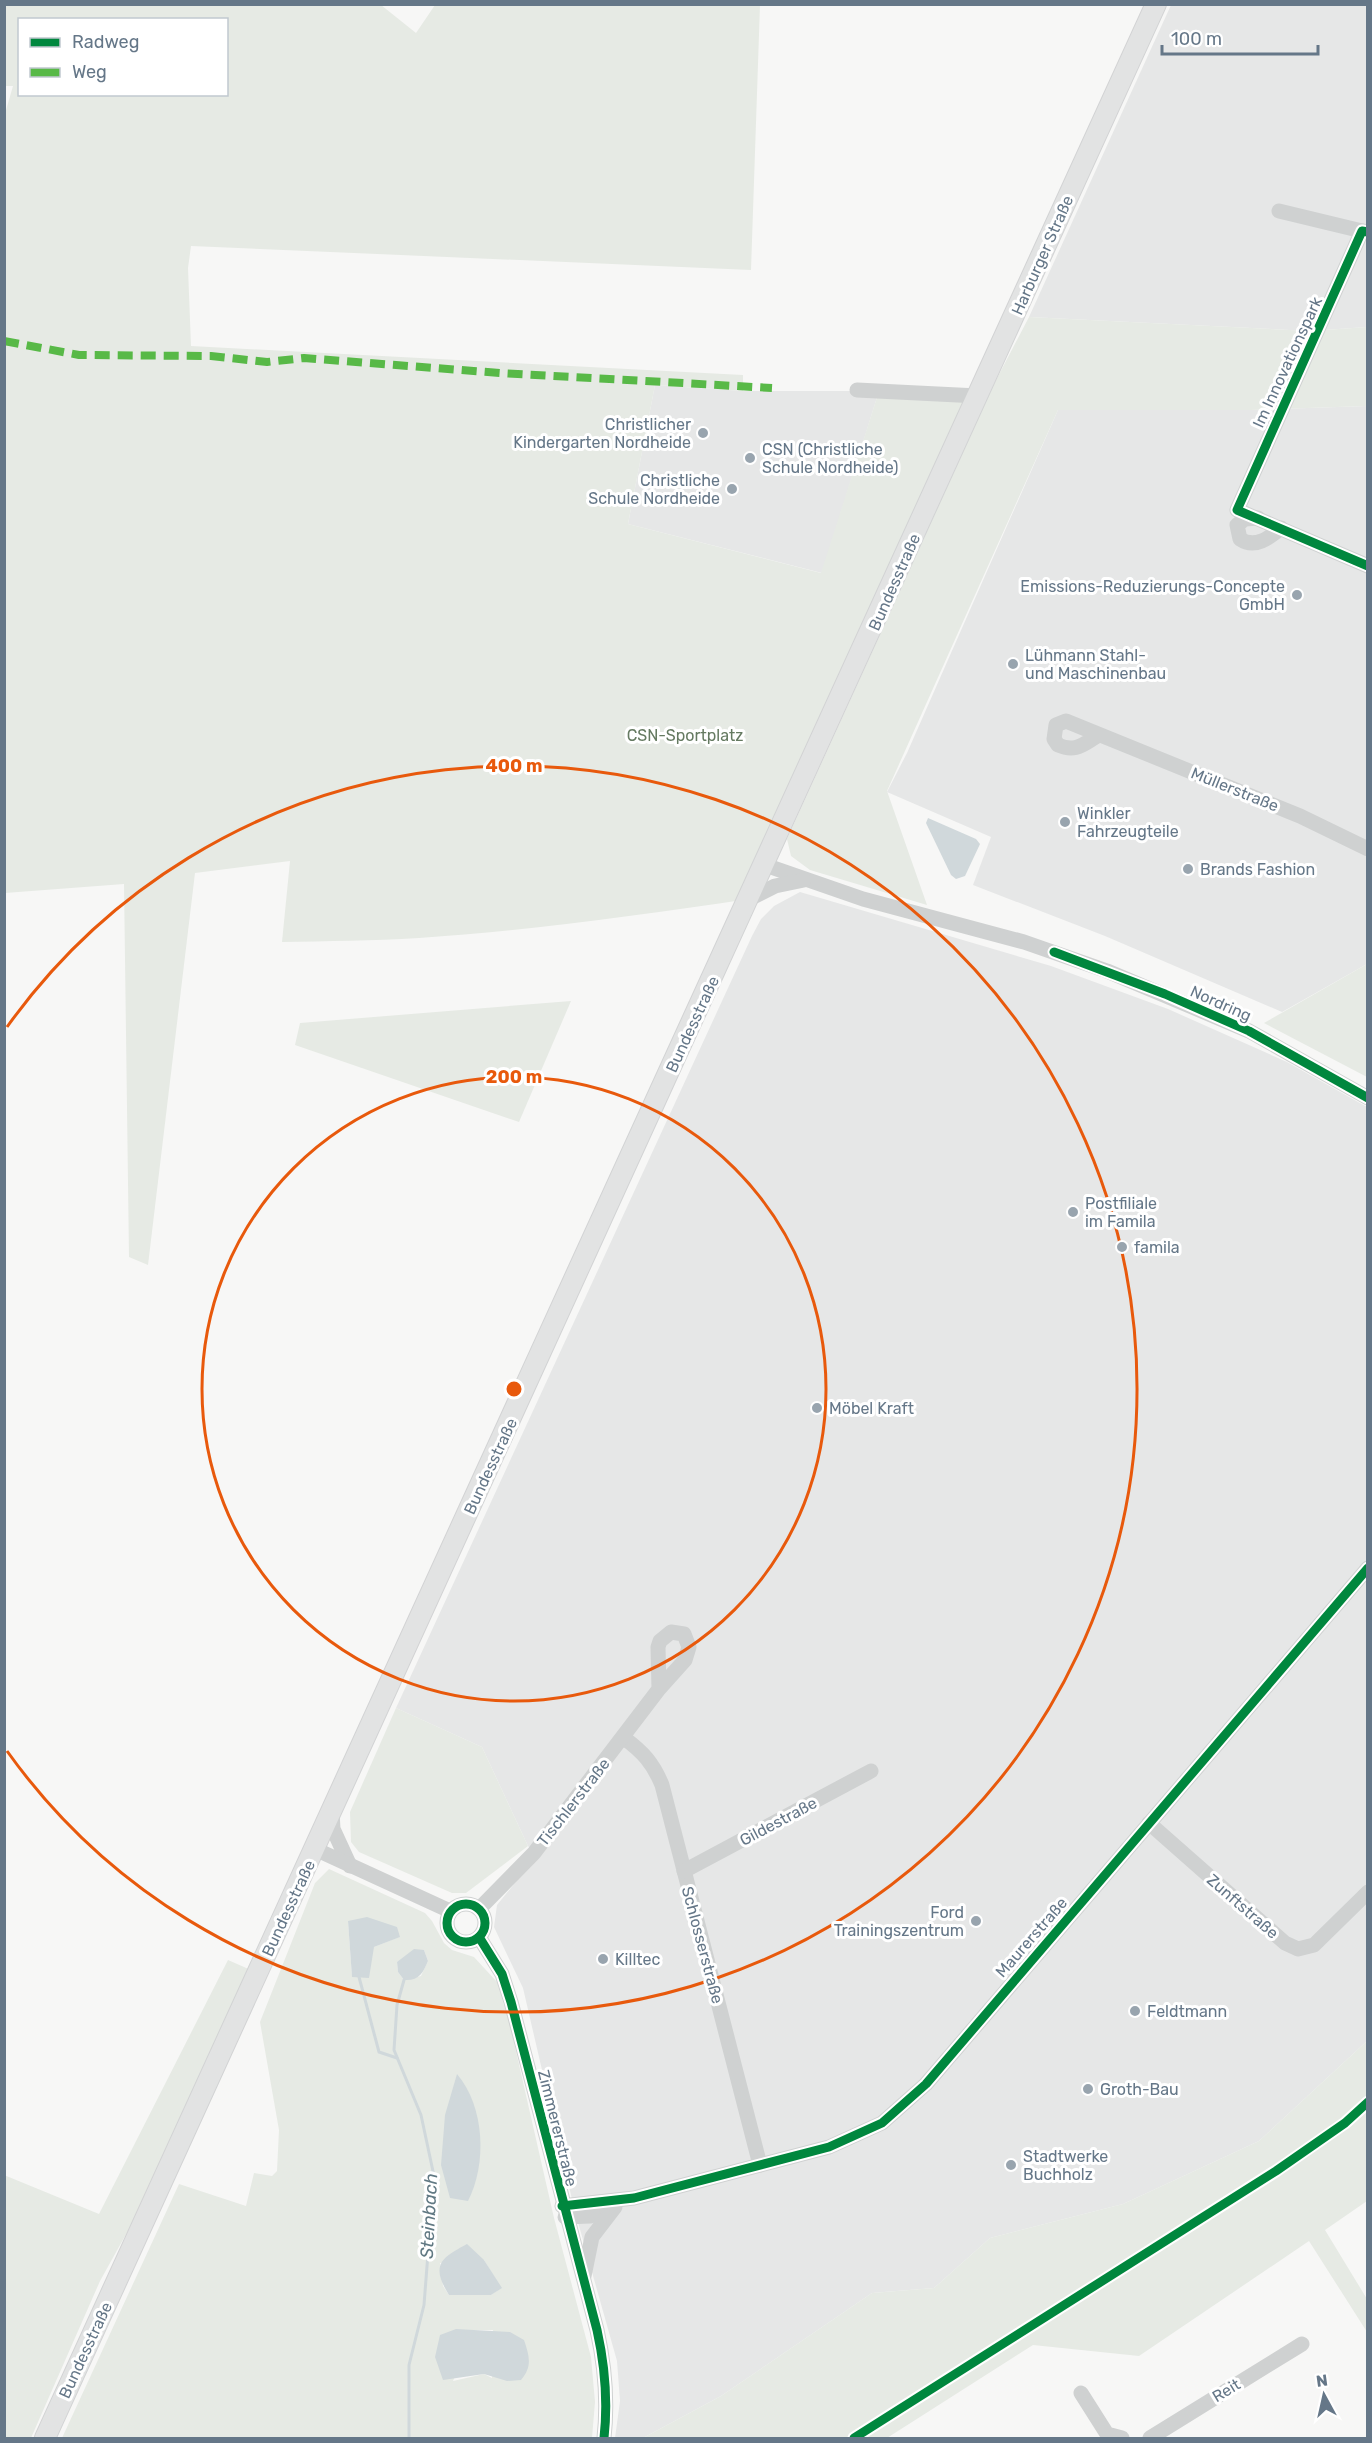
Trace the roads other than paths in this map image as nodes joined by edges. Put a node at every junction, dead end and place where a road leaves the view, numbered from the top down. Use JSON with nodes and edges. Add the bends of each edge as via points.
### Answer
{"nodes":[{"id":1,"x":1156,"y":4,"type":"edge"},
{"id":2,"x":1279,"y":212,"type":"dead end"},
{"id":3,"x":1365,"y":232,"type":"edge"},
{"id":4,"x":857,"y":390,"type":"dead end"},
{"id":5,"x":978,"y":396,"type":"junction"},
{"id":6,"x":1258,"y":518,"type":"junction"},
{"id":7,"x":1281,"y":528,"type":"junction"},
{"id":8,"x":1368,"y":566,"type":"edge"},
{"id":9,"x":1099,"y":735,"type":"dead end"},
{"id":10,"x":1368,"y":849,"type":"edge"},
{"id":11,"x":768,"y":859,"type":"junction"},
{"id":12,"x":807,"y":880,"type":"junction"},
{"id":13,"x":749,"y":899,"type":"junction"},
{"id":14,"x":1368,"y":1098,"type":"edge"},
{"id":15,"x":1368,"y":1568,"type":"edge"},
{"id":16,"x":659,"y":1689,"type":"dead end"},
{"id":17,"x":624,"y":1738,"type":"junction"},
{"id":18,"x":871,"y":1771,"type":"dead end"},
{"id":19,"x":332,"y":1812,"type":"junction"},
{"id":20,"x":1149,"y":1823,"type":"junction"},
{"id":21,"x":315,"y":1850,"type":"junction"},
{"id":22,"x":350,"y":1866,"type":"junction"},
{"id":23,"x":684,"y":1871,"type":"junction"},
{"id":24,"x":1368,"y":1892,"type":"edge"},
{"id":25,"x":479,"y":1909,"type":"junction"},
{"id":26,"x":450,"y":1911,"type":"junction"},
{"id":27,"x":479,"y":1937,"type":"junction"},
{"id":28,"x":760,"y":2165,"type":"junction"},
{"id":29,"x":634,"y":2198,"type":"junction"},
{"id":30,"x":615,"y":2207,"type":"junction"},
{"id":31,"x":564,"y":2211,"type":"junction"},
{"id":32,"x":583,"y":2282,"type":"junction"},
{"id":33,"x":1302,"y":2344,"type":"dead end"},
{"id":34,"x":1081,"y":2393,"type":"dead end"},
{"id":35,"x":45,"y":2439,"type":"edge"},
{"id":36,"x":604,"y":2439,"type":"edge"},
{"id":37,"x":1122,"y":2439,"type":"edge"},
{"id":38,"x":1150,"y":2439,"type":"edge"}],
"edges":[{"from":1,"to":5,"type":"main road","name":"Harburger Straße"},
{"from":2,"to":3,"type":"street","name":"Im Innovationspark"},
{"from":3,"to":6,"type":"street","name":"Im Innovationspark","via":[[1237,510]]},
{"from":4,"to":5,"type":"street"},
{"from":5,"to":11,"type":"main road","name":"Bundesstraße"},
{"from":6,"to":7,"type":"street"},
{"from":6,"to":7,"type":"street","via":[[1245,519],[1237,525],[1240,540],[1259,543]]},
{"from":7,"to":8,"type":"street"},
{"from":9,"to":10,"type":"street","name":"Müllerstraße","via":[[1300,816]]},
{"from":11,"to":12,"type":"street","name":"Nordring"},
{"from":11,"to":13,"type":"main road","name":"Bundesstraße"},
{"from":12,"to":13,"type":"street","name":"Nordring","via":[[775,886]]},
{"from":12,"to":14,"type":"street","name":"Nordring","via":[[1024,942],[1107,971],[1249,1031]]},
{"from":13,"to":19,"type":"main road","name":"Bundesstraße"},
{"from":15,"to":20,"type":"street","name":"Maurerstraße"},
{"from":16,"to":17,"type":"street","name":"Tischlerstraße"},
{"from":17,"to":23,"type":"street","name":"Schlosserstraße","via":[[654,1765]]},
{"from":17,"to":25,"type":"street","name":"Tischlerstraße","via":[[534,1853]]},
{"from":18,"to":23,"type":"street","name":"Gildestraße"},
{"from":19,"to":21,"type":"main road","name":"Bundesstraße"},
{"from":19,"to":22,"type":"street","via":[[333,1829]]},
{"from":20,"to":24,"type":"street","name":"Zunftstraße","via":[[1285,1943],[1298,1949],[1314,1945]]},
{"from":20,"to":28,"type":"street","name":"Maurerstraße","via":[[904,2105],[882,2123],[847,2140]]},
{"from":21,"to":22,"type":"street"},
{"from":21,"to":35,"type":"main road","name":"Bundesstraße"},
{"from":22,"to":26,"type":"street"},
{"from":23,"to":28,"type":"street","name":"Schlosserstraße"},
{"from":25,"to":26,"type":"street","via":[[464,1904]]},
{"from":25,"to":27,"type":"street","via":[[485,1923]]},
{"from":26,"to":27,"type":"street","via":[[447,1926],[453,1938],[467,1942]]},
{"from":27,"to":31,"type":"street","name":"Zimmererstraße","via":[[502,1974],[508,1992]]},
{"from":28,"to":29,"type":"street","name":"Maurerstraße"},
{"from":29,"to":30,"type":"street","name":"Maurerstraße"},
{"from":29,"to":31,"type":"street","name":"Maurerstraße"},
{"from":30,"to":31,"type":"street","name":"Maurerstraße","via":[[590,2216]]},
{"from":30,"to":32,"type":"street","name":"Maurerstraße","via":[[592,2237]]},
{"from":31,"to":32,"type":"street","name":"Zimmererstraße"},
{"from":32,"to":36,"type":"street","name":"Zimmererstraße","via":[[605,2371]]},
{"from":33,"to":38,"type":"street","name":"Reit"},
{"from":34,"to":37,"type":"street","via":[[1107,2434]]}]}
